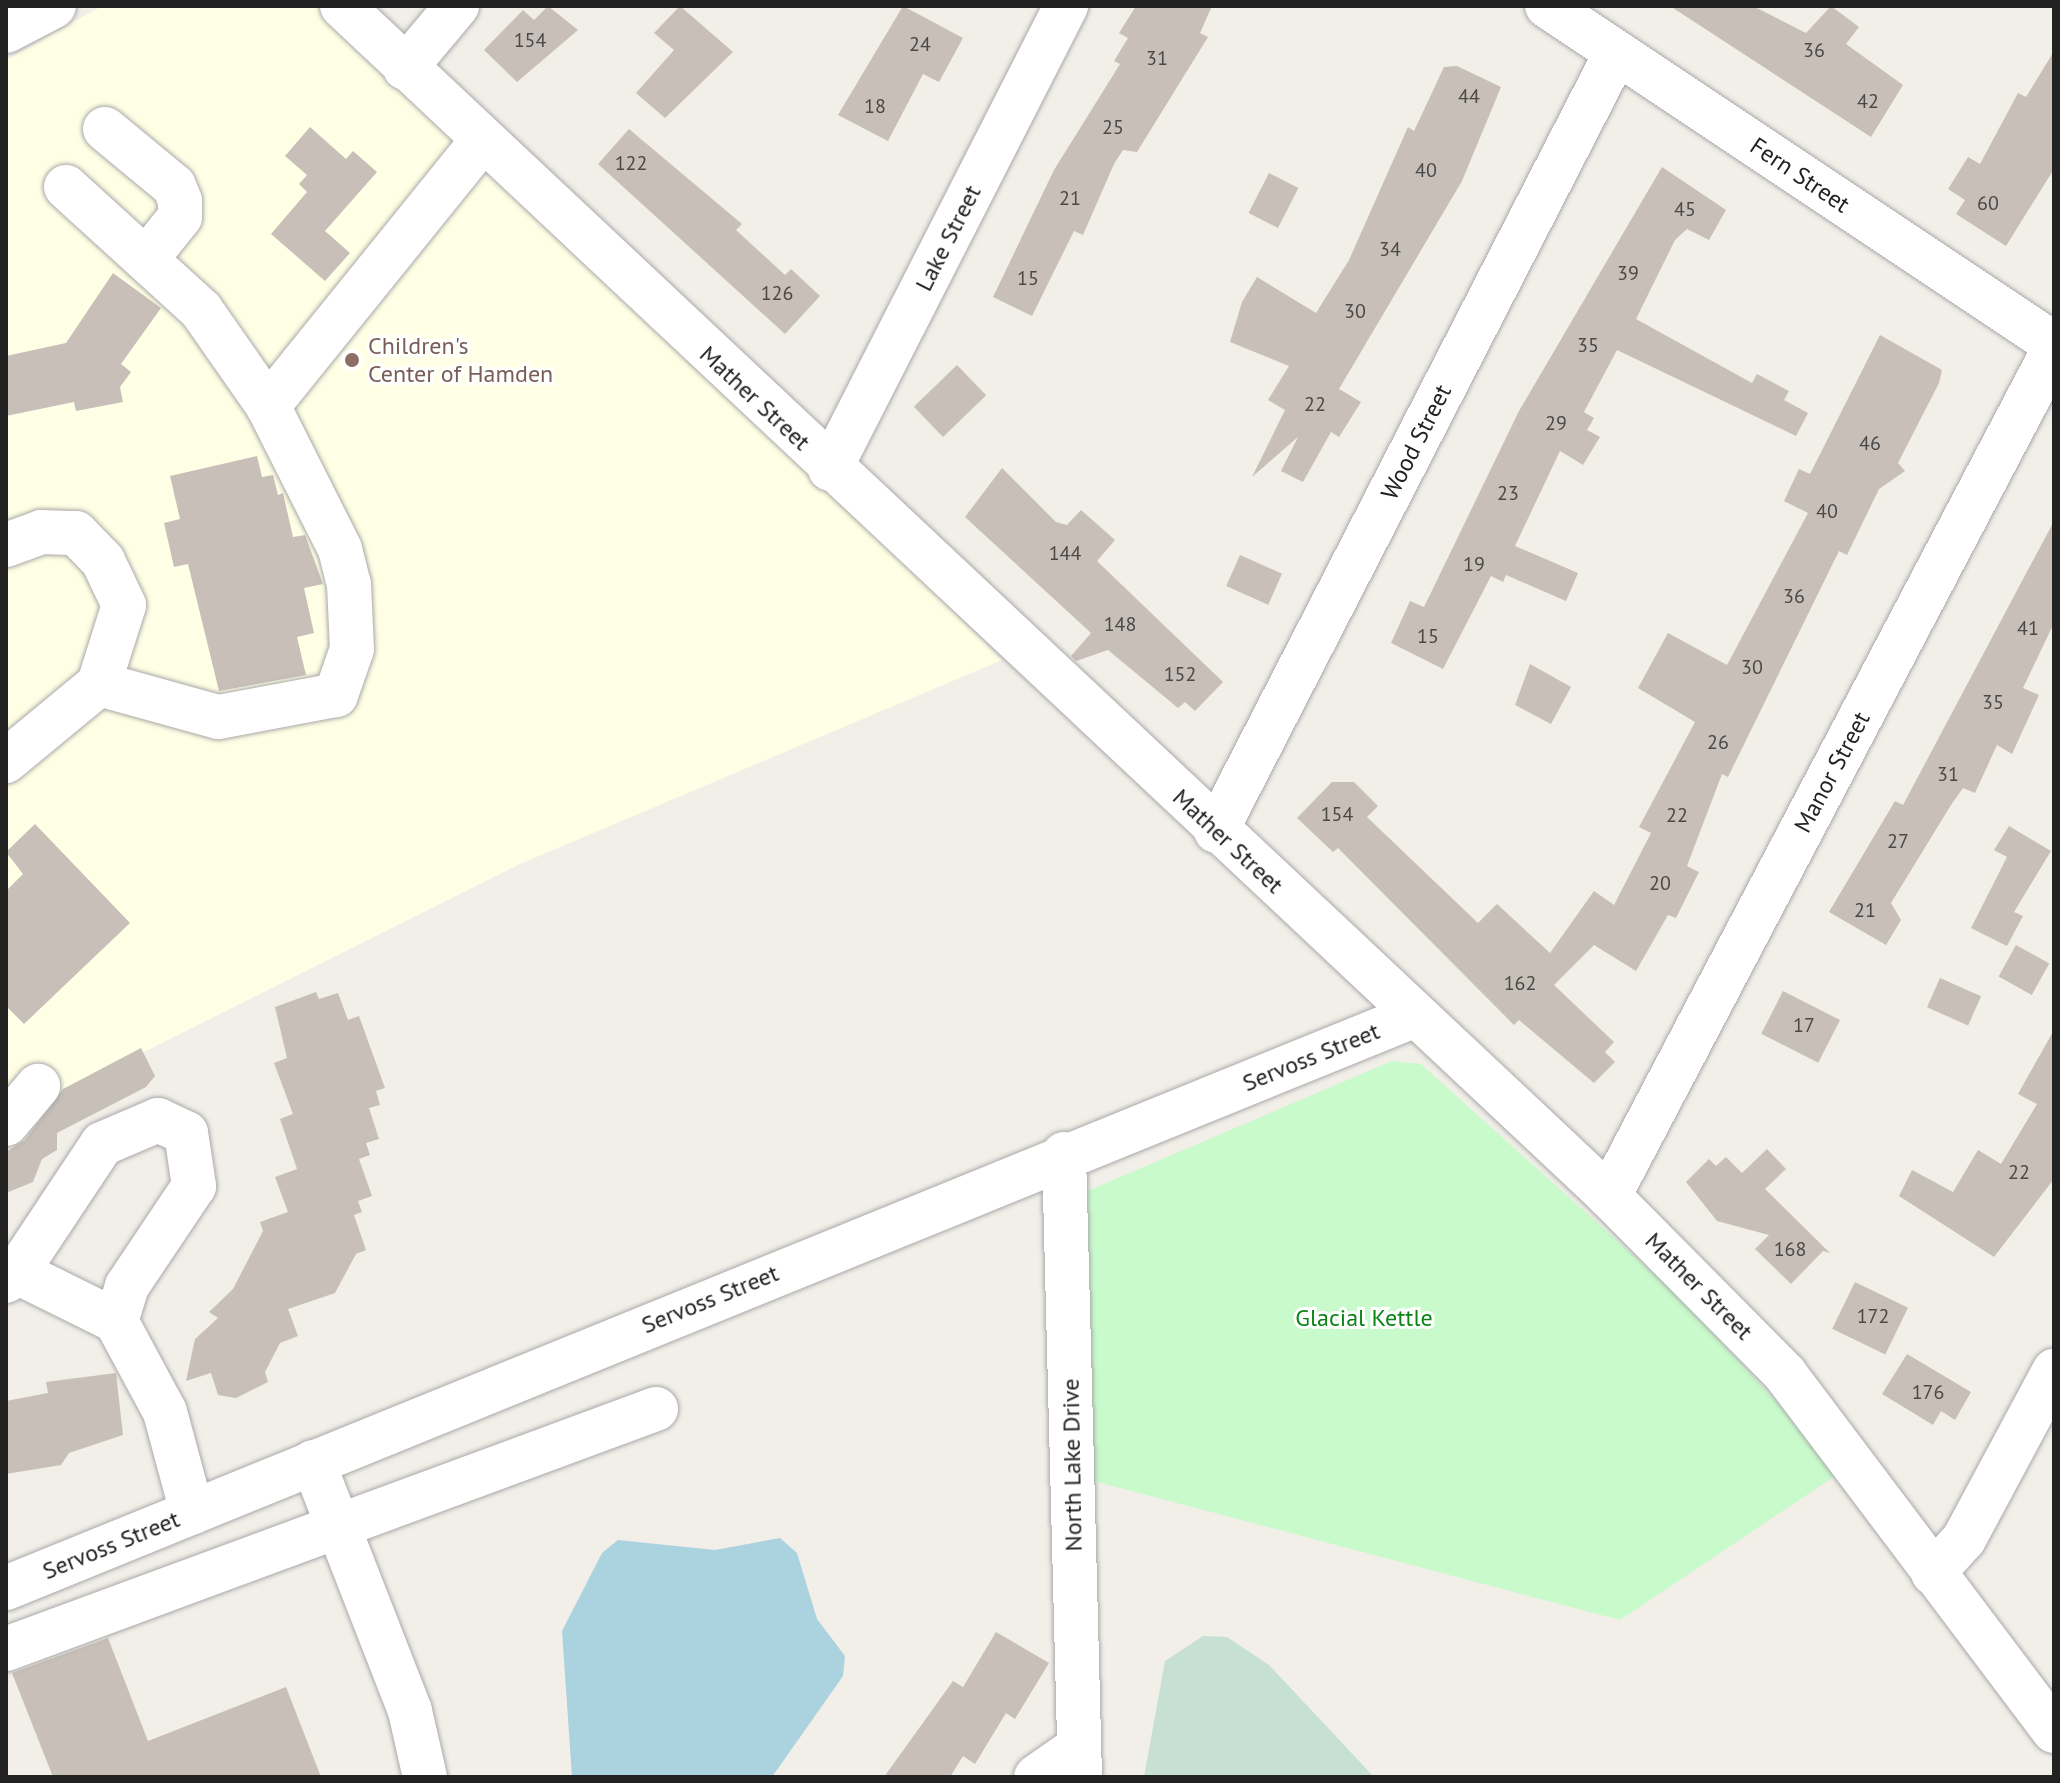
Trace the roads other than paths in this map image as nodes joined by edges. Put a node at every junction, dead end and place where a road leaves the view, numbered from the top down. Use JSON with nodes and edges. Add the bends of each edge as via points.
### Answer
{"nodes":[{"id":1,"x":54,"y":6,"type":"edge"},
{"id":2,"x":342,"y":6,"type":"edge"},
{"id":3,"x":457,"y":6,"type":"edge"},
{"id":4,"x":1066,"y":6,"type":"edge"},
{"id":5,"x":1547,"y":6,"type":"edge"},
{"id":6,"x":6,"y":31,"type":"edge"},
{"id":7,"x":1616,"y":53,"type":"junction"},
{"id":8,"x":405,"y":68,"type":"junction"},
{"id":9,"x":105,"y":129,"type":"dead end"},
{"id":10,"x":482,"y":141,"type":"junction"},
{"id":11,"x":66,"y":187,"type":"dead end"},
{"id":12,"x":148,"y":257,"type":"junction"},
{"id":13,"x":2054,"y":347,"type":"edge"},
{"id":14,"x":268,"y":406,"type":"junction"},
{"id":15,"x":830,"y":469,"type":"junction"},
{"id":16,"x":6,"y":545,"type":"edge"},
{"id":17,"x":99,"y":684,"type":"junction"},
{"id":18,"x":6,"y":761,"type":"edge"},
{"id":19,"x":1216,"y":831,"type":"junction"},
{"id":20,"x":1416,"y":1015,"type":"junction"},
{"id":21,"x":38,"y":1086,"type":"dead end"},
{"id":22,"x":6,"y":1124,"type":"edge"},
{"id":23,"x":1064,"y":1154,"type":"junction"},
{"id":24,"x":1609,"y":1196,"type":"junction"},
{"id":25,"x":12,"y":1276,"type":"edge"},
{"id":26,"x":116,"y":1321,"type":"junction"},
{"id":27,"x":2054,"y":1371,"type":"edge"},
{"id":28,"x":656,"y":1409,"type":"dead end"},
{"id":29,"x":313,"y":1462,"type":"junction"},
{"id":30,"x":192,"y":1512,"type":"junction"},
{"id":31,"x":340,"y":1532,"type":"junction"},
{"id":32,"x":1933,"y":1573,"type":"junction"},
{"id":33,"x":6,"y":1588,"type":"edge"},
{"id":34,"x":6,"y":1649,"type":"edge"},
{"id":35,"x":2054,"y":1731,"type":"edge"},
{"id":36,"x":1080,"y":1762,"type":"edge"},
{"id":37,"x":425,"y":1777,"type":"edge"},
{"id":38,"x":1036,"y":1777,"type":"edge"}],
"edges":[{"from":1,"to":6,"type":"street"},
{"from":2,"to":8,"type":"street","name":"Mather Street"},
{"from":3,"to":8,"type":"street"},
{"from":4,"to":15,"type":"street","name":"Lake Street"},
{"from":5,"to":7,"type":"street","name":"Fern Street"},
{"from":7,"to":13,"type":"street","name":"Fern Street"},
{"from":7,"to":19,"type":"street","name":"Wood Street"},
{"from":8,"to":10,"type":"street","name":"Mather Street"},
{"from":9,"to":12,"type":"street","via":[[174,186],[180,201],[180,217]]},
{"from":10,"to":14,"type":"street"},
{"from":10,"to":15,"type":"street","name":"Mather Street"},
{"from":11,"to":12,"type":"street"},
{"from":12,"to":14,"type":"street","via":[[201,310]]},
{"from":13,"to":24,"type":"street","name":"Manor Street"},
{"from":14,"to":17,"type":"street","via":[[340,549],[349,584],[352,649],[336,695],[218,717]]},
{"from":15,"to":19,"type":"street","name":"Mather Street"},
{"from":16,"to":17,"type":"street","via":[[61,529],[86,540],[103,561],[124,605]]},
{"from":17,"to":18,"type":"street"},
{"from":19,"to":20,"type":"street","name":"Mather Street"},
{"from":20,"to":23,"type":"street","name":"Servoss Street"},
{"from":20,"to":24,"type":"street","name":"Mather Street"},
{"from":21,"to":22,"type":"street"},
{"from":23,"to":29,"type":"street","name":"Servoss Street"},
{"from":23,"to":36,"type":"street","name":"North Lake Drive"},
{"from":24,"to":32,"type":"street","name":"Mather Street","via":[[1785,1374]]},
{"from":25,"to":26,"type":"street"},
{"from":25,"to":26,"type":"street","via":[[102,1144],[158,1120],[186,1133],[194,1186],[127,1286]]},
{"from":26,"to":30,"type":"street","via":[[165,1412]]},
{"from":27,"to":32,"type":"street","via":[[1964,1539]]},
{"from":28,"to":31,"type":"street"},
{"from":29,"to":30,"type":"street","name":"Servoss Street"},
{"from":29,"to":31,"type":"street"},
{"from":30,"to":33,"type":"street","name":"Servoss Street"},
{"from":31,"to":34,"type":"street"},
{"from":31,"to":37,"type":"street","via":[[410,1711]]},
{"from":32,"to":35,"type":"street","name":"Mather Street"},
{"from":36,"to":38,"type":"street"}]}
